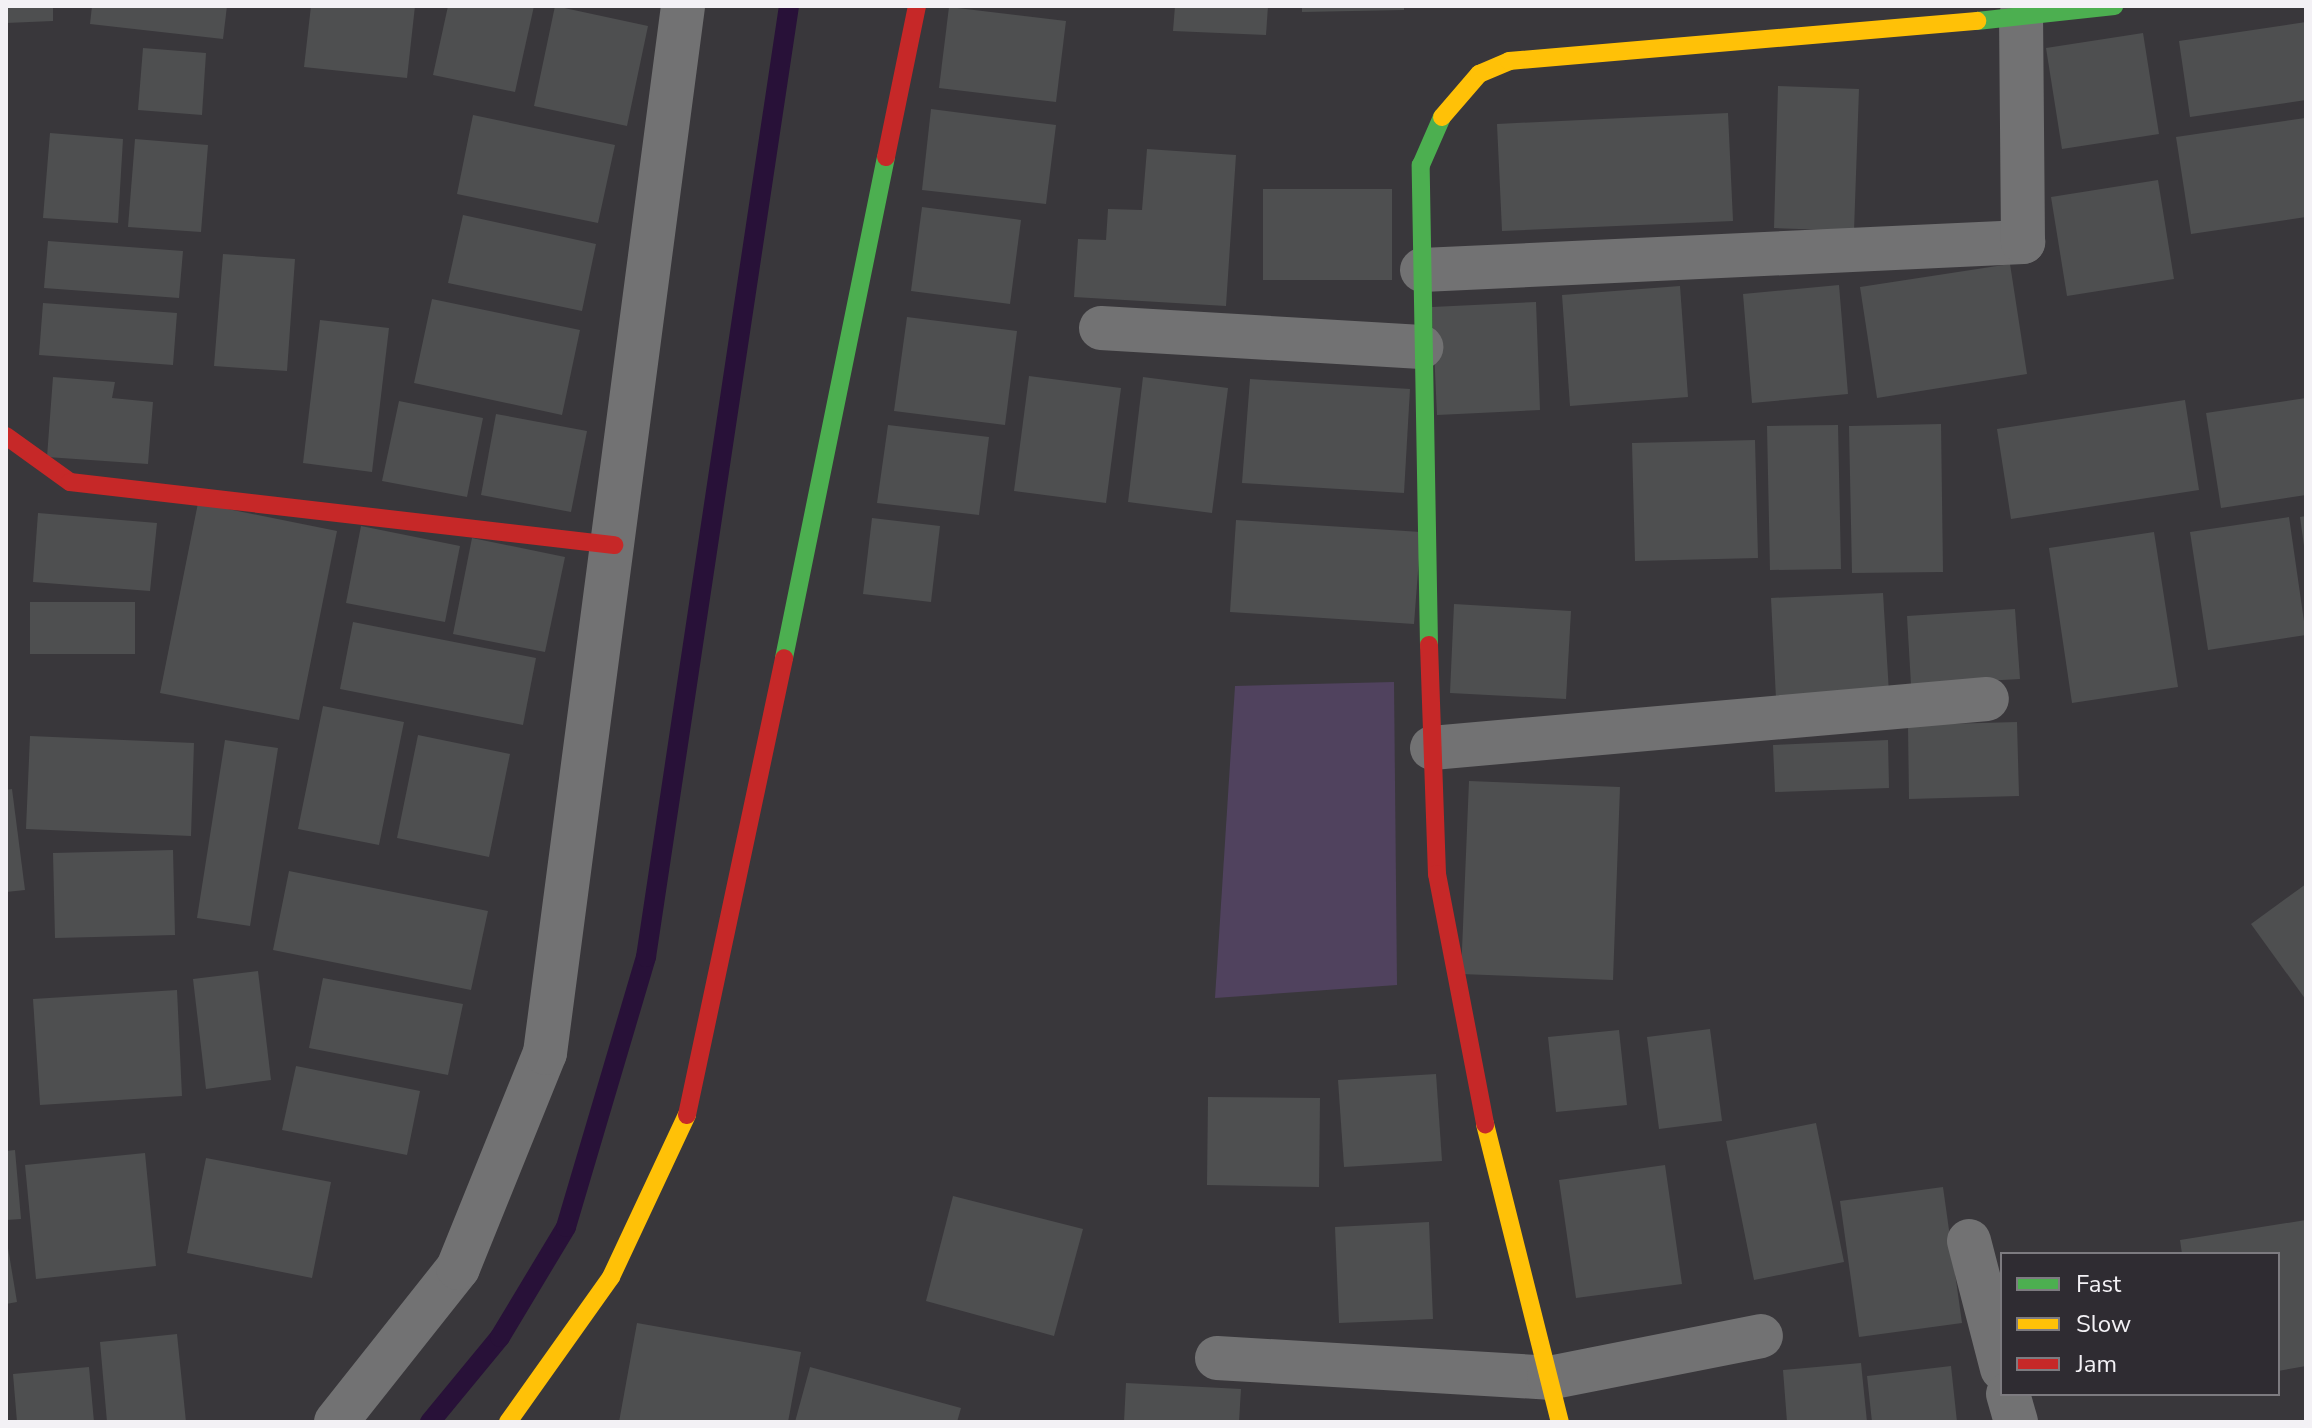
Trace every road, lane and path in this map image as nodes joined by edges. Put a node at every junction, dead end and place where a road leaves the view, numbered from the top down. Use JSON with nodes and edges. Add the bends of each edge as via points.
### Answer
{"nodes":[{"id":1,"x":683,"y":6,"type":"edge"},
{"id":2,"x":917,"y":6,"type":"edge"},
{"id":3,"x":2114,"y":6,"type":"edge"},
{"id":4,"x":2021,"y":16,"type":"junction"},
{"id":5,"x":1422,"y":270,"type":"junction"},
{"id":6,"x":1101,"y":328,"type":"dead end"},
{"id":7,"x":1421,"y":347,"type":"junction"},
{"id":8,"x":6,"y":436,"type":"edge"},
{"id":9,"x":614,"y":545,"type":"junction"},
{"id":10,"x":1987,"y":699,"type":"dead end"},
{"id":11,"x":1432,"y":748,"type":"junction"},
{"id":12,"x":1969,"y":1241,"type":"dead end"},
{"id":13,"x":1761,"y":1336,"type":"dead end"},
{"id":14,"x":1217,"y":1358,"type":"dead end"},
{"id":15,"x":2000,"y":1361,"type":"edge"},
{"id":16,"x":1549,"y":1378,"type":"junction"},
{"id":17,"x":2009,"y":1396,"type":"edge"},
{"id":18,"x":336,"y":1422,"type":"edge"},
{"id":19,"x":508,"y":1422,"type":"edge"},
{"id":20,"x":1560,"y":1422,"type":"edge"},
{"id":21,"x":2016,"y":1422,"type":"edge"}],
"edges":[{"from":1,"to":9,"type":"street"},
{"from":2,"to":19,"type":"street","via":[[692,1105],[611,1277]]},
{"from":3,"to":4,"type":"street"},
{"from":4,"to":5,"type":"street","via":[[1509,61],[1479,74],[1430,132],[1421,165]]},
{"from":4,"to":5,"type":"street","via":[[2023,242]]},
{"from":5,"to":7,"type":"street"},
{"from":6,"to":7,"type":"street"},
{"from":7,"to":11,"type":"street"},
{"from":8,"to":9,"type":"street","via":[[70,482]]},
{"from":9,"to":18,"type":"street","via":[[571,819],[545,1053],[458,1268]]},
{"from":10,"to":11,"type":"street"},
{"from":11,"to":16,"type":"street","via":[[1447,963]]},
{"from":12,"to":15,"type":"street"},
{"from":13,"to":16,"type":"street"},
{"from":14,"to":16,"type":"street"},
{"from":16,"to":20,"type":"street"},
{"from":17,"to":21,"type":"street"}]}
